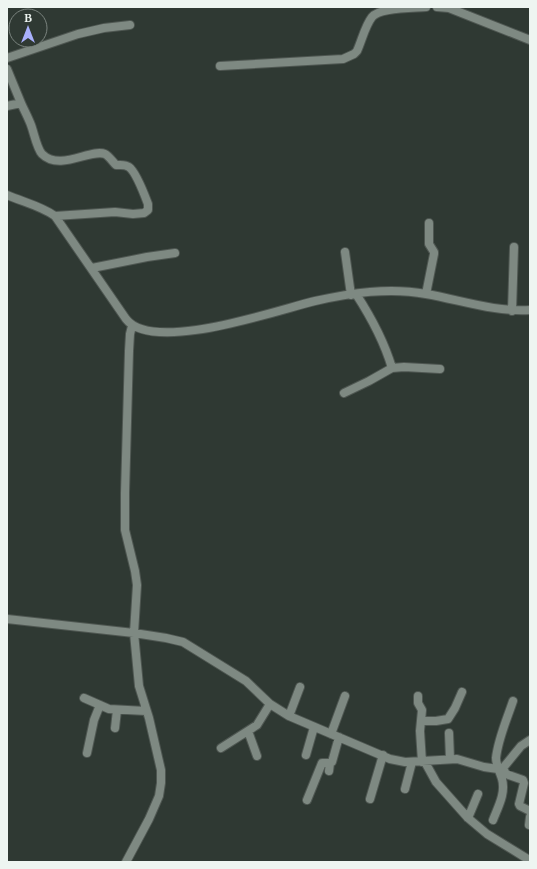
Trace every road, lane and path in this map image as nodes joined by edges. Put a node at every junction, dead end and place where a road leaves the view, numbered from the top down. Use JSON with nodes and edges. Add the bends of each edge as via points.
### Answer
{"nodes":[{"id":1,"x":426,"y":7,"type":"edge"},
{"id":2,"x":437,"y":7,"type":"edge"},
{"id":3,"x":130,"y":25,"type":"dead end"},
{"id":4,"x":530,"y":40,"type":"edge"},
{"id":5,"x":7,"y":58,"type":"edge"},
{"id":6,"x":220,"y":66,"type":"dead end"},
{"id":7,"x":7,"y":69,"type":"edge"},
{"id":8,"x":20,"y":103,"type":"junction"},
{"id":9,"x":7,"y":106,"type":"edge"},
{"id":10,"x":7,"y":194,"type":"edge"},
{"id":11,"x":55,"y":216,"type":"junction"},
{"id":12,"x":430,"y":223,"type":"dead end"},
{"id":13,"x":514,"y":247,"type":"dead end"},
{"id":14,"x":345,"y":252,"type":"dead end"},
{"id":15,"x":175,"y":253,"type":"dead end"},
{"id":16,"x":92,"y":268,"type":"junction"},
{"id":17,"x":353,"y":294,"type":"junction"},
{"id":18,"x":426,"y":294,"type":"junction"},
{"id":19,"x":530,"y":310,"type":"edge"},
{"id":20,"x":512,"y":311,"type":"junction"},
{"id":21,"x":132,"y":326,"type":"junction"},
{"id":22,"x":392,"y":368,"type":"junction"},
{"id":23,"x":440,"y":369,"type":"dead end"},
{"id":24,"x":344,"y":393,"type":"dead end"},
{"id":25,"x":7,"y":619,"type":"edge"},
{"id":26,"x":134,"y":633,"type":"junction"},
{"id":27,"x":300,"y":687,"type":"dead end"},
{"id":28,"x":462,"y":692,"type":"dead end"},
{"id":29,"x":345,"y":696,"type":"dead end"},
{"id":30,"x":418,"y":696,"type":"dead end"},
{"id":31,"x":84,"y":698,"type":"dead end"},
{"id":32,"x":513,"y":701,"type":"dead end"},
{"id":33,"x":270,"y":704,"type":"junction"},
{"id":34,"x":100,"y":705,"type":"junction"},
{"id":35,"x":117,"y":710,"type":"junction"},
{"id":36,"x":146,"y":711,"type":"junction"},
{"id":37,"x":289,"y":716,"type":"junction"},
{"id":38,"x":421,"y":721,"type":"junction"},
{"id":39,"x":314,"y":727,"type":"junction"},
{"id":40,"x":115,"y":728,"type":"dead end"},
{"id":41,"x":248,"y":731,"type":"junction"},
{"id":42,"x":449,"y":733,"type":"dead end"},
{"id":43,"x":331,"y":734,"type":"junction"},
{"id":44,"x":339,"y":737,"type":"junction"},
{"id":45,"x":530,"y":740,"type":"edge"},
{"id":46,"x":221,"y":748,"type":"dead end"},
{"id":47,"x":87,"y":753,"type":"dead end"},
{"id":48,"x":306,"y":755,"type":"dead end"},
{"id":49,"x":257,"y":756,"type":"dead end"},
{"id":50,"x":383,"y":756,"type":"junction"},
{"id":51,"x":450,"y":759,"type":"junction"},
{"id":52,"x":412,"y":762,"type":"junction"},
{"id":53,"x":424,"y":762,"type":"junction"},
{"id":54,"x":500,"y":768,"type":"junction"},
{"id":55,"x":405,"y":789,"type":"dead end"},
{"id":56,"x":478,"y":794,"type":"dead end"},
{"id":57,"x":370,"y":798,"type":"dead end"},
{"id":58,"x":307,"y":800,"type":"dead end"},
{"id":59,"x":530,"y":811,"type":"edge"},
{"id":60,"x":468,"y":818,"type":"junction"},
{"id":61,"x":493,"y":820,"type":"dead end"},
{"id":62,"x":126,"y":862,"type":"edge"},
{"id":63,"x":529,"y":862,"type":"edge"}],
"edges":[{"from":1,"to":6,"type":"street","via":[[384,10],[375,14],[354,54],[343,60]]},
{"from":2,"to":4,"type":"street","via":[[449,8]]},
{"from":3,"to":5,"type":"street","via":[[84,33]]},
{"from":7,"to":8,"type":"street"},
{"from":8,"to":9,"type":"street"},
{"from":8,"to":11,"type":"street","via":[[31,123],[42,154],[55,160],[106,154],[115,164],[130,168],[148,204],[148,210],[142,213]]},
{"from":10,"to":11,"type":"street"},
{"from":11,"to":16,"type":"street"},
{"from":12,"to":18,"type":"street","via":[[428,244],[434,254]]},
{"from":13,"to":20,"type":"street"},
{"from":14,"to":17,"type":"street"},
{"from":15,"to":16,"type":"street"},
{"from":16,"to":21,"type":"street"},
{"from":17,"to":18,"type":"street","via":[[401,290]]},
{"from":17,"to":21,"type":"street","via":[[312,302],[215,328],[160,332]]},
{"from":17,"to":22,"type":"street","via":[[381,337]]},
{"from":18,"to":20,"type":"street","via":[[485,308]]},
{"from":19,"to":20,"type":"street"},
{"from":21,"to":26,"type":"street","via":[[125,530],[137,585]]},
{"from":22,"to":23,"type":"street"},
{"from":22,"to":24,"type":"street"},
{"from":25,"to":26,"type":"street"},
{"from":26,"to":33,"type":"street","via":[[183,642],[246,680]]},
{"from":26,"to":36,"type":"street","via":[[139,686]]},
{"from":27,"to":37,"type":"street"},
{"from":28,"to":38,"type":"street","via":[[448,719]]},
{"from":29,"to":43,"type":"street"},
{"from":30,"to":38,"type":"street","via":[[422,710]]},
{"from":31,"to":34,"type":"street"},
{"from":32,"to":54,"type":"street","via":[[497,750],[496,761]]},
{"from":33,"to":37,"type":"street"},
{"from":33,"to":41,"type":"street","via":[[257,725]]},
{"from":34,"to":35,"type":"street"},
{"from":34,"to":47,"type":"street"},
{"from":35,"to":36,"type":"street"},
{"from":35,"to":40,"type":"street"},
{"from":36,"to":62,"type":"street","via":[[161,770],[161,783],[159,796],[149,819]]},
{"from":37,"to":39,"type":"street"},
{"from":38,"to":53,"type":"street"},
{"from":39,"to":43,"type":"street"},
{"from":39,"to":48,"type":"street"},
{"from":41,"to":46,"type":"street"},
{"from":41,"to":49,"type":"street"},
{"from":42,"to":51,"type":"street"},
{"from":43,"to":44,"type":"street"},
{"from":44,"to":50,"type":"street"},
{"from":44,"to":58,"type":"street","via":[[332,762],[329,767],[322,763]]},
{"from":45,"to":54,"type":"street"},
{"from":50,"to":52,"type":"street"},
{"from":50,"to":57,"type":"street"},
{"from":51,"to":53,"type":"street"},
{"from":51,"to":54,"type":"street"},
{"from":52,"to":53,"type":"street"},
{"from":52,"to":55,"type":"street"},
{"from":53,"to":60,"type":"street","via":[[436,782]]},
{"from":54,"to":59,"type":"street","via":[[506,774],[523,780],[519,804]]},
{"from":54,"to":61,"type":"street","via":[[503,793]]},
{"from":56,"to":60,"type":"street"},
{"from":60,"to":63,"type":"street"}]}
